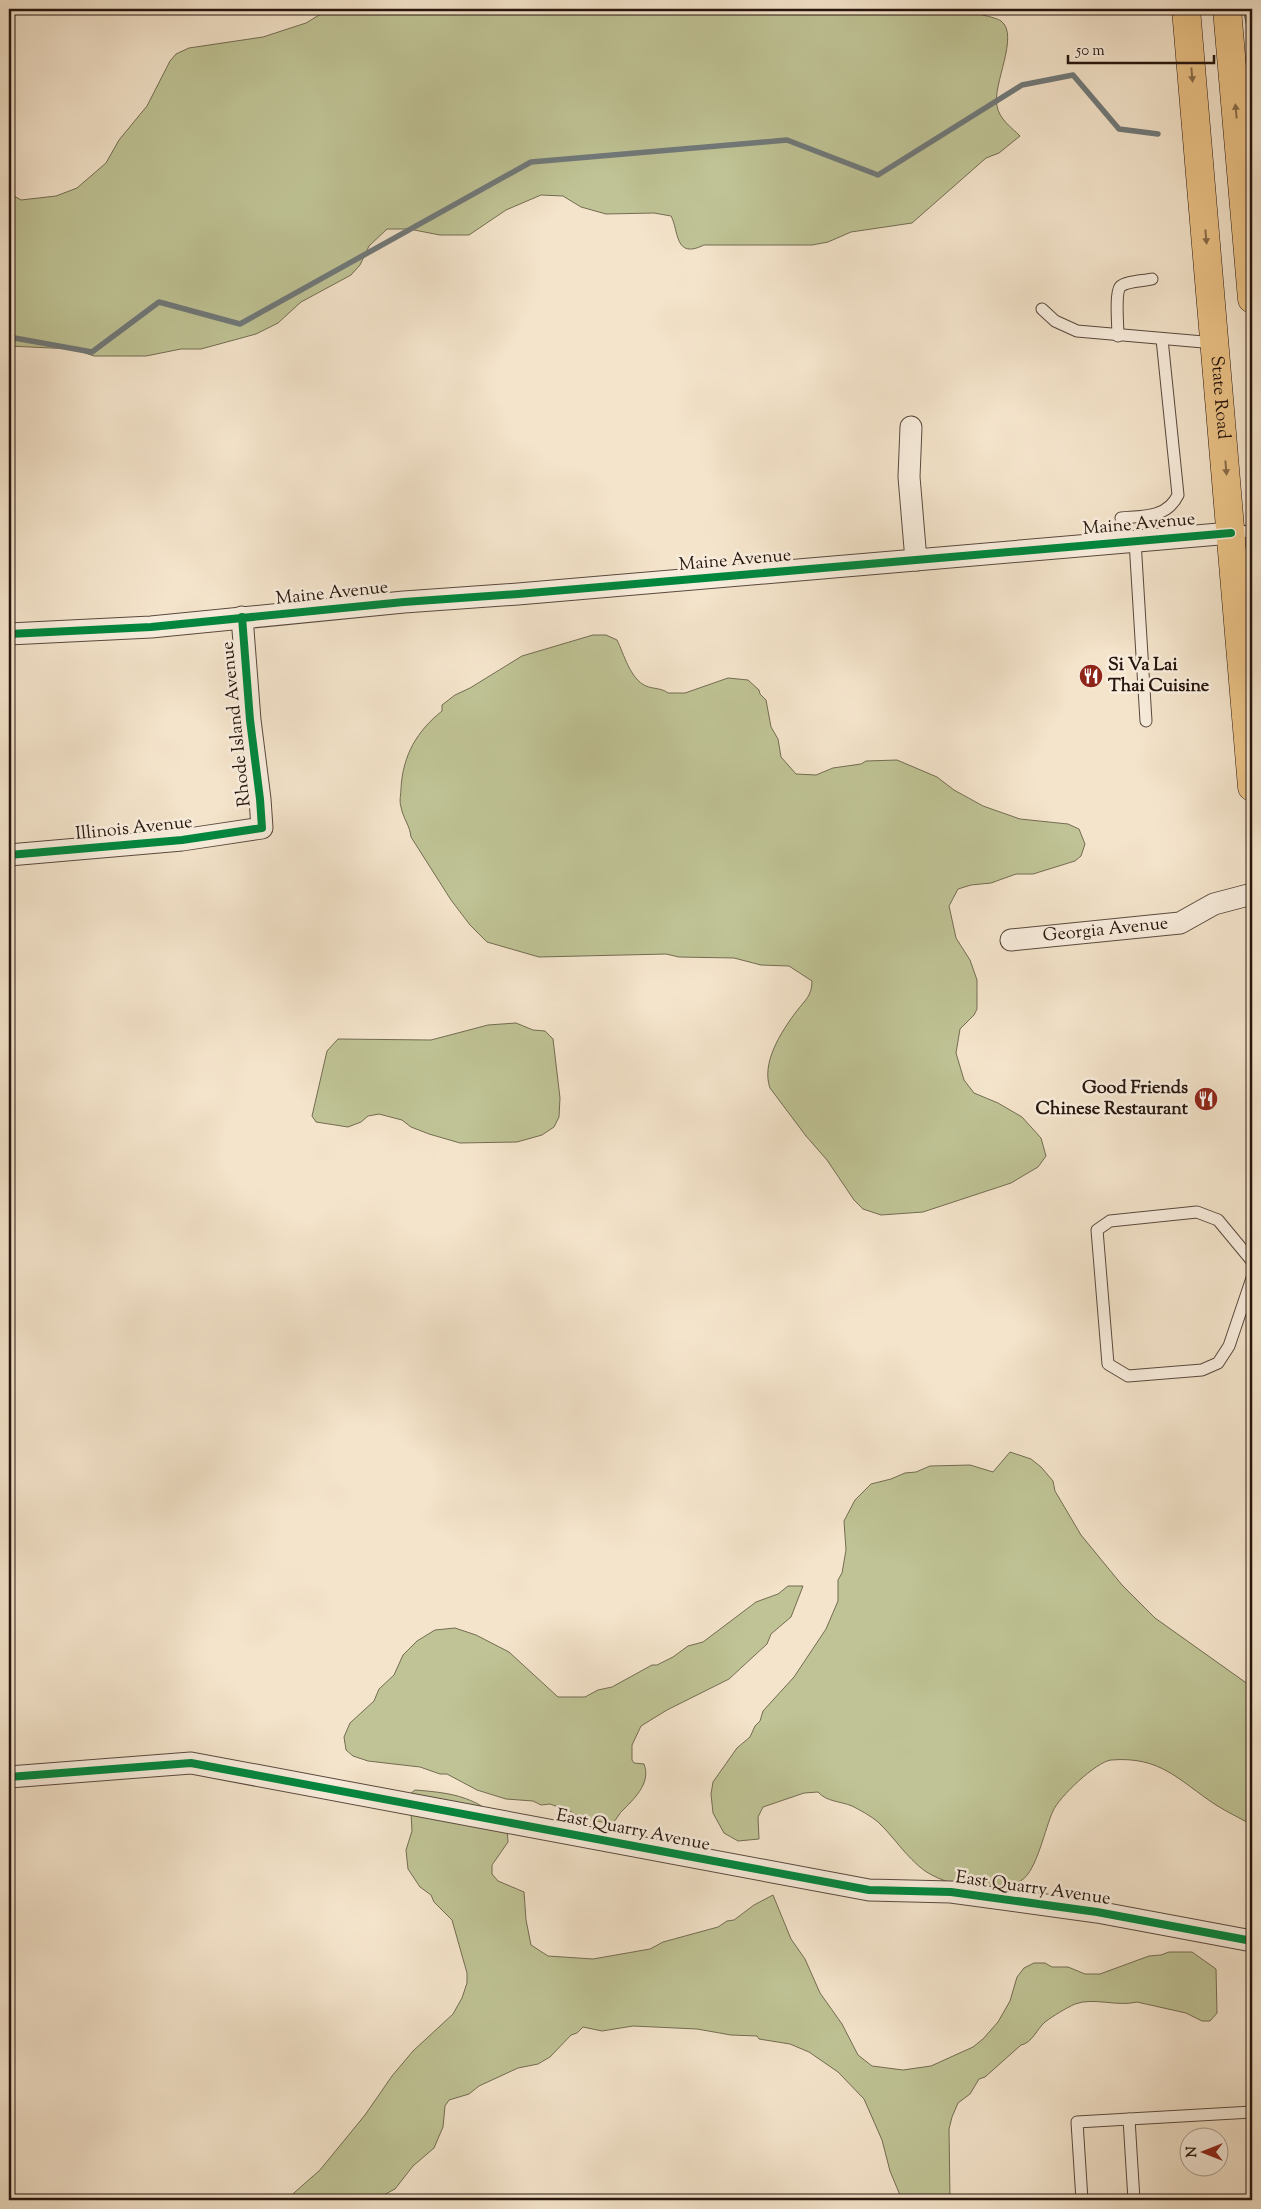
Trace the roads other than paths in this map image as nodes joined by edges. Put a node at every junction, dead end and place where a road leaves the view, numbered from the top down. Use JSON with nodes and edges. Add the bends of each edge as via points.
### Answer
{"nodes":[{"id":1,"x":1186,"y":9,"type":"edge"},
{"id":2,"x":1227,"y":9,"type":"edge"},
{"id":3,"x":1152,"y":279,"type":"dead end"},
{"id":4,"x":1252,"y":299,"type":"edge"},
{"id":5,"x":1042,"y":309,"type":"dead end"},
{"id":6,"x":1118,"y":336,"type":"junction"},
{"id":7,"x":1162,"y":339,"type":"junction"},
{"id":8,"x":1215,"y":343,"type":"junction"},
{"id":9,"x":911,"y":427,"type":"dead end"},
{"id":10,"x":1121,"y":518,"type":"dead end"},
{"id":11,"x":1242,"y":532,"type":"edge"},
{"id":12,"x":1135,"y":541,"type":"junction"},
{"id":13,"x":916,"y":560,"type":"junction"},
{"id":14,"x":242,"y":617,"type":"junction"},
{"id":15,"x":9,"y":634,"type":"edge"},
{"id":16,"x":1146,"y":720,"type":"dead end"},
{"id":17,"x":1252,"y":786,"type":"edge"},
{"id":18,"x":262,"y":828,"type":"joint"},
{"id":19,"x":9,"y":855,"type":"edge"},
{"id":20,"x":1252,"y":894,"type":"edge"},
{"id":21,"x":1012,"y":940,"type":"dead end"},
{"id":22,"x":1252,"y":1261,"type":"edge"},
{"id":23,"x":1252,"y":1278,"type":"edge"},
{"id":24,"x":9,"y":1777,"type":"edge"},
{"id":25,"x":1252,"y":1941,"type":"edge"},
{"id":26,"x":1252,"y":2112,"type":"edge"},
{"id":27,"x":1129,"y":2119,"type":"junction"},
{"id":28,"x":1082,"y":2200,"type":"edge"},
{"id":29,"x":1134,"y":2200,"type":"edge"}],
"edges":[{"from":1,"to":8,"type":"main road","name":"State Road","one_way":true},
{"from":4,"to":2,"type":"main road","one_way":true},
{"from":3,"to":6,"type":"lane","via":[[1120,287]]},
{"from":5,"to":6,"type":"lane","via":[[1055,321],[1072,329]]},
{"from":6,"to":7,"type":"lane"},
{"from":7,"to":8,"type":"lane"},
{"from":7,"to":10,"type":"lane","via":[[1178,495],[1174,503],[1156,515]]},
{"from":8,"to":11,"type":"main road","name":"State Road","one_way":true},
{"from":9,"to":13,"type":"street","via":[[909,478]]},
{"from":11,"to":12,"type":"street","name":"Maine Avenue"},
{"from":11,"to":17,"type":"main road","name":"State Road"},
{"from":12,"to":13,"type":"street","name":"Maine Avenue"},
{"from":12,"to":16,"type":"lane"},
{"from":13,"to":14,"type":"street","name":"Maine Avenue"},
{"from":14,"to":15,"type":"street","name":"Maine Avenue","via":[[151,627]]},
{"from":14,"to":18,"type":"street","name":"Rhode Island Avenue"},
{"from":18,"to":19,"type":"street","name":"Illinois Avenue","via":[[182,840]]},
{"from":20,"to":21,"type":"street","name":"Georgia Avenue","via":[[1214,904],[1180,923]]},
{"from":22,"to":23,"type":"lane","via":[[1218,1220],[1197,1212],[1110,1221],[1097,1230],[1108,1364],[1128,1376],[1202,1370],[1218,1364],[1229,1346]]},
{"from":24,"to":25,"type":"street","name":"East Quarry Avenue","via":[[190,1763],[869,1890],[961,1893],[1098,1912]]},
{"from":26,"to":27,"type":"lane"},
{"from":27,"to":28,"type":"lane","via":[[1077,2122]]},
{"from":27,"to":29,"type":"lane"}]}
